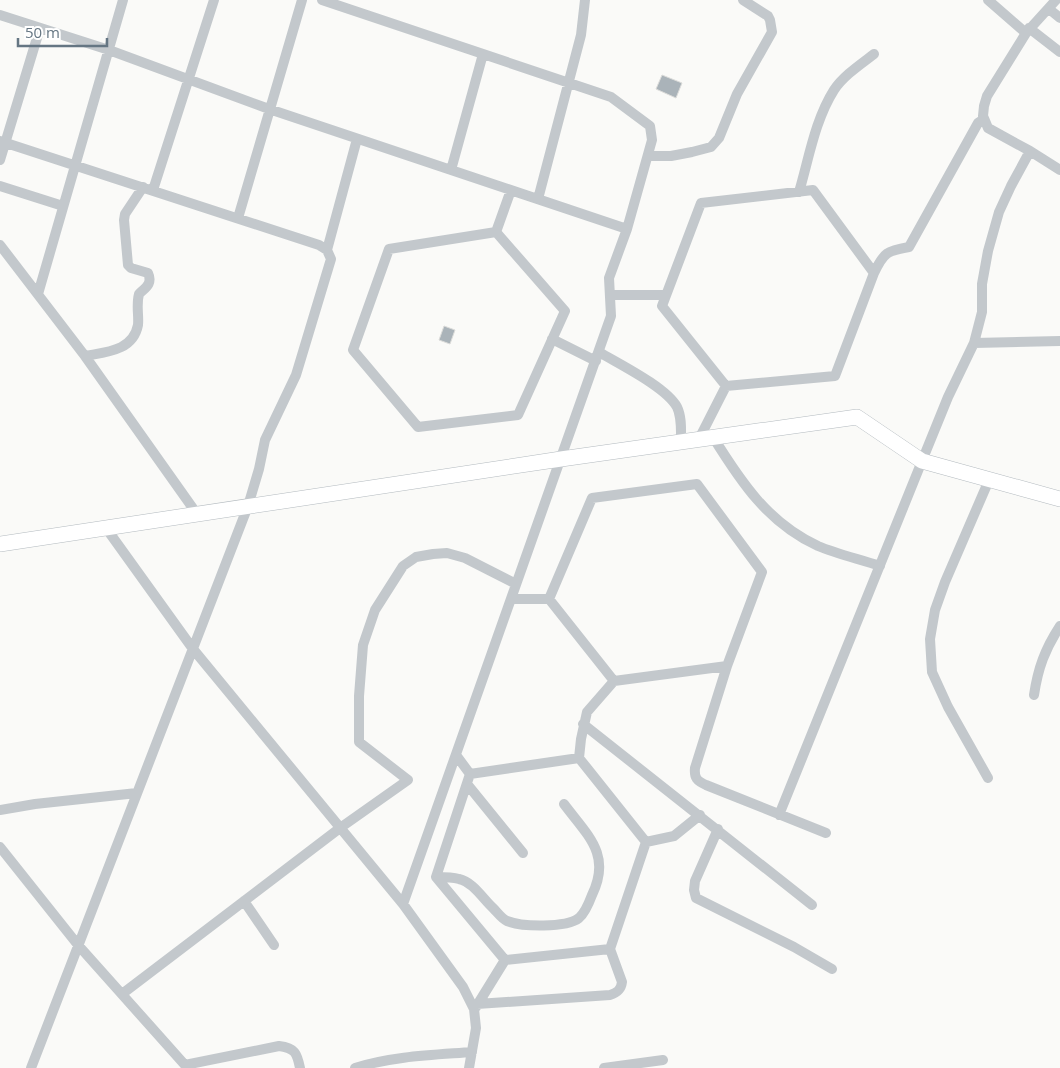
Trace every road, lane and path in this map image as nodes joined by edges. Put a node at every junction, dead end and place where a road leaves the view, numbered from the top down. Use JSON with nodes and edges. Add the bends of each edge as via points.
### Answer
{"nodes":[{"id":1,"x":123,"y":0,"type":"edge"},
{"id":2,"x":214,"y":0,"type":"edge"},
{"id":3,"x":302,"y":0,"type":"edge"},
{"id":4,"x":322,"y":0,"type":"edge"},
{"id":5,"x":585,"y":0,"type":"edge"},
{"id":6,"x":742,"y":0,"type":"edge"},
{"id":7,"x":988,"y":0,"type":"edge"},
{"id":8,"x":1056,"y":0,"type":"edge"},
{"id":9,"x":1048,"y":9,"type":"junction"},
{"id":10,"x":0,"y":15,"type":"edge"},
{"id":11,"x":1060,"y":18,"type":"edge"},
{"id":12,"x":40,"y":28,"type":"junction"},
{"id":13,"x":1027,"y":30,"type":"junction"},
{"id":14,"x":109,"y":50,"type":"junction"},
{"id":15,"x":1060,"y":52,"type":"edge"},
{"id":16,"x":483,"y":54,"type":"junction"},
{"id":17,"x":874,"y":54,"type":"dead end"},
{"id":18,"x":188,"y":79,"type":"junction"},
{"id":19,"x":570,"y":83,"type":"junction"},
{"id":20,"x":269,"y":109,"type":"junction"},
{"id":21,"x":984,"y":119,"type":"junction"},
{"id":22,"x":357,"y":139,"type":"junction"},
{"id":23,"x":3,"y":142,"type":"edge"},
{"id":24,"x":1030,"y":151,"type":"junction"},
{"id":25,"x":648,"y":156,"type":"junction"},
{"id":26,"x":0,"y":160,"type":"edge"},
{"id":27,"x":75,"y":165,"type":"junction"},
{"id":28,"x":451,"y":170,"type":"junction"},
{"id":29,"x":1060,"y":170,"type":"edge"},
{"id":30,"x":0,"y":186,"type":"edge"},
{"id":31,"x":148,"y":189,"type":"junction"},
{"id":32,"x":511,"y":190,"type":"junction"},
{"id":33,"x":799,"y":192,"type":"junction"},
{"id":34,"x":538,"y":199,"type":"junction"},
{"id":35,"x":64,"y":206,"type":"junction"},
{"id":36,"x":238,"y":218,"type":"junction"},
{"id":37,"x":627,"y":229,"type":"junction"},
{"id":38,"x":496,"y":232,"type":"junction"},
{"id":39,"x":0,"y":245,"type":"edge"},
{"id":40,"x":327,"y":250,"type":"junction"},
{"id":41,"x":874,"y":273,"type":"junction"},
{"id":42,"x":38,"y":294,"type":"junction"},
{"id":43,"x":610,"y":295,"type":"junction"},
{"id":44,"x":666,"y":295,"type":"junction"},
{"id":45,"x":552,"y":339,"type":"junction"},
{"id":46,"x":1060,"y":341,"type":"edge"},
{"id":47,"x":974,"y":343,"type":"junction"},
{"id":48,"x":85,"y":356,"type":"junction"},
{"id":49,"x":597,"y":356,"type":"junction"},
{"id":50,"x":726,"y":386,"type":"junction"},
{"id":51,"x":706,"y":438,"type":"junction"},
{"id":52,"x":681,"y":442,"type":"junction"},
{"id":53,"x":561,"y":459,"type":"junction"},
{"id":54,"x":922,"y":461,"type":"junction"},
{"id":55,"x":988,"y":480,"type":"junction"},
{"id":56,"x":1060,"y":499,"type":"edge"},
{"id":57,"x":248,"y":506,"type":"junction"},
{"id":58,"x":197,"y":514,"type":"junction"},
{"id":59,"x":106,"y":528,"type":"junction"},
{"id":60,"x":0,"y":544,"type":"edge"},
{"id":61,"x":880,"y":566,"type":"junction"},
{"id":62,"x":516,"y":584,"type":"junction"},
{"id":63,"x":511,"y":599,"type":"junction"},
{"id":64,"x":549,"y":599,"type":"junction"},
{"id":65,"x":1060,"y":626,"type":"edge"},
{"id":66,"x":193,"y":649,"type":"junction"},
{"id":67,"x":727,"y":666,"type":"junction"},
{"id":68,"x":614,"y":681,"type":"junction"},
{"id":69,"x":1034,"y":695,"type":"dead end"},
{"id":70,"x":583,"y":724,"type":"junction"},
{"id":71,"x":456,"y":755,"type":"junction"},
{"id":72,"x":579,"y":758,"type":"junction"},
{"id":73,"x":988,"y":778,"type":"dead end"},
{"id":74,"x":469,"y":779,"type":"junction"},
{"id":75,"x":137,"y":793,"type":"junction"},
{"id":76,"x":564,"y":804,"type":"dead end"},
{"id":77,"x":0,"y":810,"type":"edge"},
{"id":78,"x":700,"y":815,"type":"junction"},
{"id":79,"x":779,"y":815,"type":"junction"},
{"id":80,"x":340,"y":828,"type":"junction"},
{"id":81,"x":718,"y":829,"type":"junction"},
{"id":82,"x":826,"y":834,"type":"dead end"},
{"id":83,"x":646,"y":842,"type":"junction"},
{"id":84,"x":0,"y":848,"type":"edge"},
{"id":85,"x":523,"y":853,"type":"dead end"},
{"id":86,"x":436,"y":877,"type":"junction"},
{"id":87,"x":244,"y":901,"type":"junction"},
{"id":88,"x":403,"y":904,"type":"junction"},
{"id":89,"x":812,"y":905,"type":"dead end"},
{"id":90,"x":78,"y":945,"type":"junction"},
{"id":91,"x":274,"y":945,"type":"dead end"},
{"id":92,"x":610,"y":949,"type":"junction"},
{"id":93,"x":505,"y":960,"type":"junction"},
{"id":94,"x":832,"y":968,"type":"dead end"},
{"id":95,"x":122,"y":994,"type":"junction"},
{"id":96,"x":475,"y":1007,"type":"junction"},
{"id":97,"x":472,"y":1052,"type":"junction"},
{"id":98,"x":663,"y":1060,"type":"dead end"},
{"id":99,"x":185,"y":1066,"type":"edge"},
{"id":100,"x":31,"y":1068,"type":"edge"},
{"id":101,"x":300,"y":1068,"type":"edge"},
{"id":102,"x":355,"y":1068,"type":"edge"},
{"id":103,"x":468,"y":1068,"type":"edge"},
{"id":104,"x":604,"y":1068,"type":"edge"}],
"edges":[{"from":1,"to":14,"type":"street"},
{"from":2,"to":18,"type":"street"},
{"from":3,"to":20,"type":"street"},
{"from":4,"to":16,"type":"street"},
{"from":5,"to":19,"type":"street"},
{"from":6,"to":25,"type":"street","via":[[768,16],[772,32],[737,94],[719,138],[710,147],[692,152]]},
{"from":7,"to":13,"type":"street"},
{"from":8,"to":9,"type":"street"},
{"from":9,"to":11,"type":"street"},
{"from":9,"to":13,"type":"street"},
{"from":10,"to":12,"type":"street"},
{"from":12,"to":14,"type":"street"},
{"from":12,"to":23,"type":"street"},
{"from":13,"to":15,"type":"street"},
{"from":13,"to":21,"type":"street","via":[[987,96]]},
{"from":14,"to":18,"type":"street"},
{"from":14,"to":27,"type":"street"},
{"from":16,"to":19,"type":"street"},
{"from":16,"to":28,"type":"street"},
{"from":17,"to":33,"type":"street","via":[[835,88],[816,132]]},
{"from":18,"to":20,"type":"street"},
{"from":18,"to":31,"type":"street"},
{"from":19,"to":25,"type":"street","via":[[611,97],[650,126],[652,140]]},
{"from":19,"to":34,"type":"street"},
{"from":20,"to":22,"type":"street"},
{"from":20,"to":36,"type":"street"},
{"from":21,"to":24,"type":"street","via":[[988,128]]},
{"from":21,"to":41,"type":"street","via":[[978,124],[909,247],[892,250],[882,257]]},
{"from":22,"to":28,"type":"street"},
{"from":22,"to":40,"type":"street"},
{"from":23,"to":26,"type":"street"},
{"from":23,"to":27,"type":"street"},
{"from":24,"to":29,"type":"street"},
{"from":24,"to":47,"type":"street","via":[[1000,212],[988,251],[982,284],[982,312]]},
{"from":25,"to":37,"type":"street"},
{"from":27,"to":31,"type":"street"},
{"from":27,"to":35,"type":"street"},
{"from":28,"to":32,"type":"street"},
{"from":30,"to":35,"type":"street"},
{"from":31,"to":36,"type":"street"},
{"from":31,"to":48,"type":"street","via":[[125,214],[124,220],[128,265],[148,273],[150,277],[148,286],[139,294],[135,334],[117,350]]},
{"from":32,"to":34,"type":"street"},
{"from":32,"to":38,"type":"street"},
{"from":33,"to":41,"type":"street","via":[[813,190]]},
{"from":33,"to":44,"type":"street","via":[[701,203]]},
{"from":34,"to":37,"type":"street"},
{"from":35,"to":42,"type":"street"},
{"from":36,"to":40,"type":"street"},
{"from":37,"to":43,"type":"street","via":[[609,278]]},
{"from":38,"to":45,"type":"street","via":[[565,311]]},
{"from":38,"to":45,"type":"street","via":[[389,249],[352,350],[418,427],[518,415]]},
{"from":39,"to":42,"type":"street"},
{"from":40,"to":57,"type":"street","via":[[331,258],[326,279],[296,374],[265,440]]},
{"from":41,"to":50,"type":"street","via":[[835,376]]},
{"from":42,"to":48,"type":"street"},
{"from":43,"to":44,"type":"street"},
{"from":43,"to":49,"type":"street","via":[[611,316]]},
{"from":44,"to":50,"type":"street","via":[[662,306]]},
{"from":45,"to":49,"type":"street"},
{"from":46,"to":47,"type":"street"},
{"from":47,"to":54,"type":"street"},
{"from":48,"to":58,"type":"street"},
{"from":49,"to":52,"type":"street","via":[[670,398],[678,409]]},
{"from":49,"to":53,"type":"street"},
{"from":50,"to":51,"type":"street"},
{"from":51,"to":52,"type":"street"},
{"from":51,"to":54,"type":"street","via":[[857,416]]},
{"from":51,"to":61,"type":"street","via":[[763,507],[788,530],[819,546]]},
{"from":52,"to":53,"type":"street"},
{"from":53,"to":57,"type":"street"},
{"from":53,"to":62,"type":"street"},
{"from":54,"to":55,"type":"street"},
{"from":54,"to":61,"type":"street"},
{"from":55,"to":56,"type":"street"},
{"from":55,"to":73,"type":"street","via":[[935,610],[930,639],[932,672]]},
{"from":57,"to":58,"type":"street"},
{"from":57,"to":66,"type":"street"},
{"from":58,"to":59,"type":"street"},
{"from":59,"to":60,"type":"street"},
{"from":59,"to":66,"type":"street"},
{"from":61,"to":79,"type":"street"},
{"from":62,"to":63,"type":"street"},
{"from":62,"to":80,"type":"street","via":[[465,558],[446,553],[416,558],[403,566],[375,610],[364,646],[358,696],[358,742],[408,780]]},
{"from":63,"to":64,"type":"street"},
{"from":63,"to":71,"type":"street"},
{"from":64,"to":67,"type":"street","via":[[592,498],[697,484],[762,572]]},
{"from":64,"to":68,"type":"street"},
{"from":65,"to":69,"type":"street","via":[[1038,670]]},
{"from":66,"to":75,"type":"street"},
{"from":66,"to":80,"type":"street"},
{"from":67,"to":68,"type":"street"},
{"from":67,"to":79,"type":"street","via":[[694,774],[706,785]]},
{"from":68,"to":70,"type":"street","via":[[587,712]]},
{"from":70,"to":72,"type":"street"},
{"from":70,"to":78,"type":"street"},
{"from":71,"to":74,"type":"street"},
{"from":71,"to":88,"type":"street"},
{"from":72,"to":74,"type":"street"},
{"from":72,"to":83,"type":"street"},
{"from":74,"to":85,"type":"street"},
{"from":74,"to":86,"type":"street"},
{"from":75,"to":77,"type":"street"},
{"from":75,"to":90,"type":"street"},
{"from":76,"to":86,"type":"street","via":[[593,844],[600,863],[598,884],[586,910],[578,918],[566,924],[542,925],[506,921],[467,882]]},
{"from":78,"to":81,"type":"street"},
{"from":78,"to":83,"type":"street","via":[[674,836]]},
{"from":79,"to":82,"type":"street"},
{"from":80,"to":87,"type":"street"},
{"from":80,"to":88,"type":"street"},
{"from":81,"to":89,"type":"street"},
{"from":81,"to":94,"type":"street","via":[[695,881],[696,898]]},
{"from":83,"to":92,"type":"street"},
{"from":84,"to":90,"type":"street"},
{"from":86,"to":93,"type":"street"},
{"from":87,"to":91,"type":"street"},
{"from":87,"to":95,"type":"street"},
{"from":88,"to":96,"type":"street"},
{"from":90,"to":95,"type":"street"},
{"from":90,"to":100,"type":"street"},
{"from":92,"to":93,"type":"street"},
{"from":92,"to":96,"type":"street","via":[[622,982],[617,993]]},
{"from":93,"to":96,"type":"street"},
{"from":95,"to":99,"type":"street"},
{"from":96,"to":97,"type":"street"},
{"from":97,"to":102,"type":"street","via":[[416,1056]]},
{"from":97,"to":103,"type":"street"},
{"from":98,"to":104,"type":"street"},
{"from":99,"to":101,"type":"street","via":[[279,1046],[297,1055]]}]}
